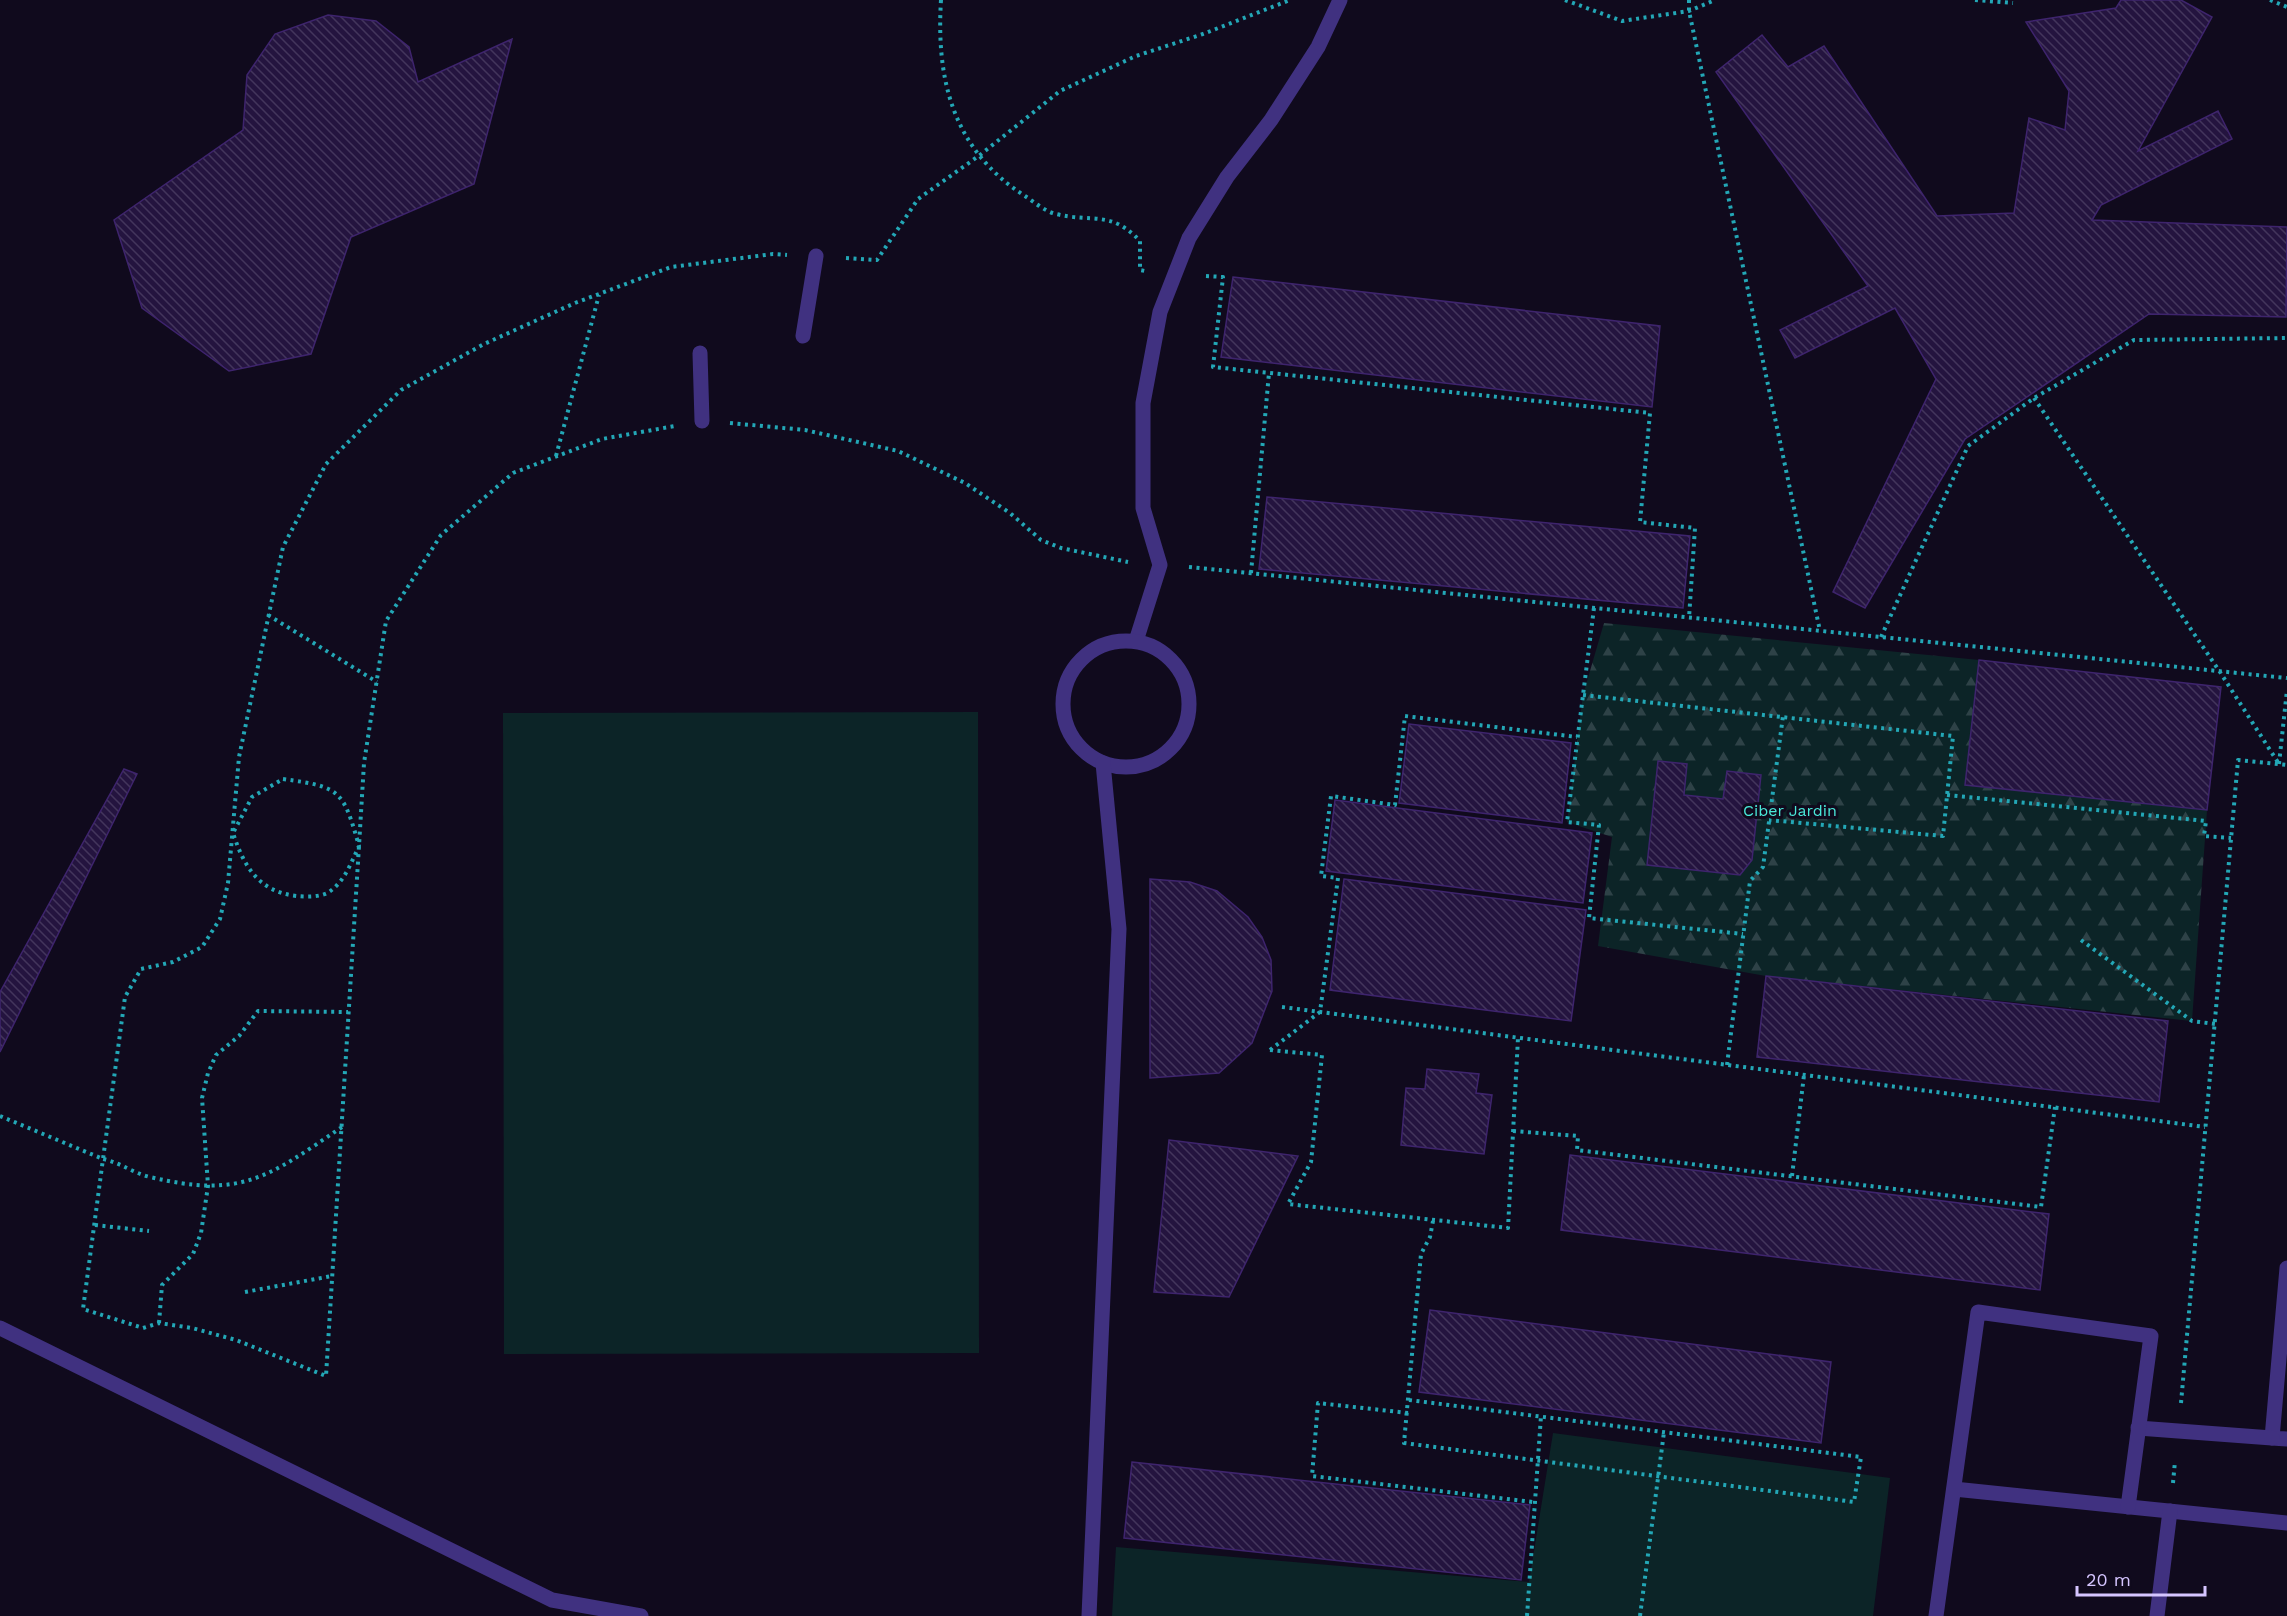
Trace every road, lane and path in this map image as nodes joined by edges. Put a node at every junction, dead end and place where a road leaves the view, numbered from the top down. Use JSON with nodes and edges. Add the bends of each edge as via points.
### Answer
{"nodes":[{"id":1,"x":941,"y":0,"type":"edge"},
{"id":2,"x":1290,"y":0,"type":"edge"},
{"id":3,"x":1340,"y":0,"type":"edge"},
{"id":4,"x":1565,"y":0,"type":"edge"},
{"id":5,"x":1689,"y":0,"type":"edge"},
{"id":6,"x":1715,"y":0,"type":"edge"},
{"id":7,"x":1975,"y":0,"type":"edge"},
{"id":8,"x":2270,"y":0,"type":"edge"},
{"id":9,"x":2013,"y":3,"type":"dead end"},
{"id":10,"x":2287,"y":6,"type":"edge"},
{"id":11,"x":1689,"y":10,"type":"junction"},
{"id":12,"x":980,"y":155,"type":"junction"},
{"id":13,"x":816,"y":256,"type":"junction"},
{"id":14,"x":1140,"y":270,"type":"dead end"},
{"id":15,"x":1223,"y":277,"type":"dead end"},
{"id":16,"x":599,"y":294,"type":"junction"},
{"id":17,"x":803,"y":336,"type":"dead end"},
{"id":18,"x":2287,"y":338,"type":"edge"},
{"id":19,"x":700,"y":353,"type":"dead end"},
{"id":20,"x":1269,"y":373,"type":"junction"},
{"id":21,"x":2034,"y":398,"type":"junction"},
{"id":22,"x":702,"y":421,"type":"junction"},
{"id":23,"x":556,"y":456,"type":"junction"},
{"id":24,"x":1160,"y":565,"type":"junction"},
{"id":25,"x":1251,"y":573,"type":"junction"},
{"id":26,"x":1594,"y":608,"type":"junction"},
{"id":27,"x":268,"y":615,"type":"junction"},
{"id":28,"x":1689,"y":618,"type":"junction"},
{"id":29,"x":1820,"y":631,"type":"junction"},
{"id":30,"x":1881,"y":637,"type":"junction"},
{"id":31,"x":1136,"y":641,"type":"junction"},
{"id":32,"x":2220,"y":672,"type":"junction"},
{"id":33,"x":2287,"y":678,"type":"edge"},
{"id":34,"x":377,"y":682,"type":"junction"},
{"id":35,"x":2287,"y":690,"type":"edge"},
{"id":36,"x":1582,"y":695,"type":"junction"},
{"id":37,"x":1783,"y":716,"type":"junction"},
{"id":38,"x":1577,"y":737,"type":"junction"},
{"id":39,"x":1103,"y":763,"type":"junction"},
{"id":40,"x":2287,"y":765,"type":"edge"},
{"id":41,"x":1947,"y":795,"type":"junction"},
{"id":42,"x":1769,"y":820,"type":"junction"},
{"id":43,"x":233,"y":834,"type":"junction"},
{"id":44,"x":2231,"y":838,"type":"junction"},
{"id":45,"x":359,"y":846,"type":"junction"},
{"id":46,"x":1743,"y":934,"type":"junction"},
{"id":47,"x":2081,"y":940,"type":"dead end"},
{"id":48,"x":1282,"y":1007,"type":"dead end"},
{"id":49,"x":348,"y":1012,"type":"junction"},
{"id":50,"x":1320,"y":1012,"type":"junction"},
{"id":51,"x":2215,"y":1024,"type":"junction"},
{"id":52,"x":1518,"y":1038,"type":"junction"},
{"id":53,"x":1727,"y":1065,"type":"junction"},
{"id":54,"x":1804,"y":1075,"type":"junction"},
{"id":55,"x":2055,"y":1107,"type":"junction"},
{"id":56,"x":0,"y":1116,"type":"edge"},
{"id":57,"x":342,"y":1127,"type":"junction"},
{"id":58,"x":2205,"y":1127,"type":"junction"},
{"id":59,"x":1514,"y":1131,"type":"junction"},
{"id":60,"x":103,"y":1160,"type":"junction"},
{"id":61,"x":1792,"y":1176,"type":"junction"},
{"id":62,"x":208,"y":1186,"type":"junction"},
{"id":63,"x":1433,"y":1221,"type":"junction"},
{"id":64,"x":95,"y":1225,"type":"junction"},
{"id":65,"x":149,"y":1231,"type":"dead end"},
{"id":66,"x":2287,"y":1268,"type":"edge"},
{"id":67,"x":332,"y":1276,"type":"junction"},
{"id":68,"x":245,"y":1292,"type":"dead end"},
{"id":69,"x":159,"y":1323,"type":"junction"},
{"id":70,"x":0,"y":1328,"type":"edge"},
{"id":71,"x":1409,"y":1400,"type":"junction"},
{"id":72,"x":1408,"y":1413,"type":"junction"},
{"id":73,"x":1541,"y":1416,"type":"junction"},
{"id":74,"x":2138,"y":1428,"type":"junction"},
{"id":75,"x":2178,"y":1431,"type":"junction"},
{"id":76,"x":1664,"y":1432,"type":"junction"},
{"id":77,"x":2280,"y":1439,"type":"edge"},
{"id":78,"x":1537,"y":1460,"type":"junction"},
{"id":79,"x":1658,"y":1476,"type":"junction"},
{"id":80,"x":1954,"y":1489,"type":"junction"},
{"id":81,"x":1533,"y":1502,"type":"junction"},
{"id":82,"x":2128,"y":1507,"type":"junction"},
{"id":83,"x":2170,"y":1511,"type":"junction"},
{"id":84,"x":2287,"y":1523,"type":"edge"},
{"id":85,"x":641,"y":1616,"type":"edge"},
{"id":86,"x":1089,"y":1616,"type":"edge"},
{"id":87,"x":1527,"y":1616,"type":"edge"},
{"id":88,"x":1640,"y":1616,"type":"edge"},
{"id":89,"x":1936,"y":1616,"type":"edge"},
{"id":90,"x":2157,"y":1616,"type":"edge"}],
"edges":[{"from":1,"to":12,"type":"path","via":[[940,63],[947,96]]},
{"from":2,"to":12,"type":"path","via":[[1136,56],[1060,91]]},
{"from":3,"to":24,"type":"street","via":[[1318,47],[1189,238],[1160,312],[1143,403],[1143,508]]},
{"from":4,"to":11,"type":"path","via":[[1622,21]]},
{"from":5,"to":11,"type":"path"},
{"from":6,"to":11,"type":"path"},
{"from":7,"to":9,"type":"path"},
{"from":8,"to":10,"type":"path"},
{"from":11,"to":29,"type":"path"},
{"from":12,"to":13,"type":"path","via":[[918,199],[878,260]]},
{"from":12,"to":14,"type":"path","via":[[1010,186],[1053,214],[1114,220],[1127,227],[1140,241]]},
{"from":13,"to":16,"type":"path","via":[[773,254],[671,267]]},
{"from":13,"to":17,"type":"street"},
{"from":15,"to":20,"type":"path","via":[[1213,368]]},
{"from":16,"to":23,"type":"path"},
{"from":16,"to":27,"type":"path","via":[[484,344],[401,390],[326,464],[283,547]]},
{"from":18,"to":21,"type":"path","via":[[2134,340]]},
{"from":19,"to":22,"type":"street"},
{"from":20,"to":25,"type":"path"},
{"from":20,"to":28,"type":"path","via":[[1650,413],[1640,522],[1695,528]]},
{"from":21,"to":30,"type":"path","via":[[1968,446]]},
{"from":21,"to":32,"type":"path"},
{"from":22,"to":23,"type":"path","via":[[602,439]]},
{"from":22,"to":24,"type":"path","via":[[805,430],[898,451],[965,483],[1041,540],[1121,561]]},
{"from":23,"to":34,"type":"path","via":[[513,473],[441,535],[386,621]]},
{"from":24,"to":25,"type":"path"},
{"from":24,"to":31,"type":"street"},
{"from":25,"to":26,"type":"path"},
{"from":26,"to":28,"type":"path"},
{"from":26,"to":36,"type":"path"},
{"from":27,"to":34,"type":"path"},
{"from":27,"to":43,"type":"path","via":[[240,757]]},
{"from":28,"to":29,"type":"path"},
{"from":29,"to":30,"type":"path"},
{"from":30,"to":32,"type":"path"},
{"from":31,"to":39,"type":"street","via":[[1116,641],[1096,648],[1080,660],[1063,698],[1064,718],[1072,737],[1085,753]]},
{"from":31,"to":39,"type":"street","via":[[1157,648],[1174,661],[1185,679],[1190,700],[1188,721],[1179,740],[1164,755],[1145,765]]},
{"from":32,"to":33,"type":"path"},
{"from":32,"to":35,"type":"path","via":[[2279,764]]},
{"from":34,"to":45,"type":"path","via":[[364,763]]},
{"from":36,"to":37,"type":"path"},
{"from":36,"to":38,"type":"path"},
{"from":37,"to":41,"type":"path","via":[[1953,736]]},
{"from":37,"to":42,"type":"path"},
{"from":38,"to":46,"type":"path","via":[[1567,822],[1599,825],[1588,918]]},
{"from":38,"to":50,"type":"path","via":[[1405,716],[1395,805],[1331,796],[1321,876],[1338,878]]},
{"from":39,"to":86,"type":"street","via":[[1119,929]]},
{"from":40,"to":44,"type":"path","via":[[2238,760]]},
{"from":41,"to":42,"type":"path","via":[[1943,836]]},
{"from":41,"to":44,"type":"path","via":[[2206,821],[2204,836]]},
{"from":42,"to":46,"type":"path","via":[[1763,867],[1750,881]]},
{"from":43,"to":45,"type":"path","via":[[250,874],[269,889],[285,895],[308,897],[328,893],[346,876]]},
{"from":43,"to":45,"type":"path","via":[[252,797],[283,779],[322,784],[345,801]]},
{"from":43,"to":60,"type":"path","via":[[220,919],[202,947],[173,962],[141,969],[125,997]]},
{"from":44,"to":51,"type":"path"},
{"from":45,"to":49,"type":"path"},
{"from":46,"to":53,"type":"path"},
{"from":47,"to":51,"type":"path","via":[[2192,1022]]},
{"from":48,"to":50,"type":"path"},
{"from":49,"to":57,"type":"path"},
{"from":49,"to":62,"type":"path","via":[[258,1011],[240,1036],[216,1054],[202,1098]]},
{"from":50,"to":52,"type":"path"},
{"from":50,"to":63,"type":"path","via":[[1270,1050],[1322,1055],[1311,1162],[1288,1204]]},
{"from":51,"to":58,"type":"path"},
{"from":52,"to":53,"type":"path"},
{"from":52,"to":59,"type":"path"},
{"from":53,"to":54,"type":"path"},
{"from":54,"to":55,"type":"path"},
{"from":54,"to":61,"type":"path"},
{"from":55,"to":58,"type":"path"},
{"from":55,"to":61,"type":"path","via":[[2041,1207]]},
{"from":56,"to":60,"type":"path"},
{"from":57,"to":62,"type":"path","via":[[273,1173],[249,1182]]},
{"from":57,"to":67,"type":"path"},
{"from":58,"to":75,"type":"path"},
{"from":59,"to":61,"type":"path","via":[[1578,1136],[1576,1150]]},
{"from":59,"to":63,"type":"path","via":[[1508,1228]]},
{"from":60,"to":62,"type":"path","via":[[121,1163],[139,1174]]},
{"from":60,"to":64,"type":"path"},
{"from":62,"to":69,"type":"path","via":[[201,1233],[193,1254],[162,1286]]},
{"from":63,"to":71,"type":"path","via":[[1431,1237],[1420,1254]]},
{"from":64,"to":65,"type":"path"},
{"from":64,"to":69,"type":"path","via":[[83,1309],[143,1328]]},
{"from":66,"to":77,"type":"street"},
{"from":67,"to":68,"type":"path"},
{"from":67,"to":69,"type":"path","via":[[326,1376],[236,1340]]},
{"from":70,"to":85,"type":"street","via":[[552,1600]]},
{"from":71,"to":72,"type":"path"},
{"from":71,"to":73,"type":"path"},
{"from":72,"to":78,"type":"path","via":[[1404,1443]]},
{"from":72,"to":81,"type":"path","via":[[1318,1403],[1312,1476]]},
{"from":73,"to":76,"type":"path"},
{"from":73,"to":78,"type":"path"},
{"from":74,"to":75,"type":"street"},
{"from":74,"to":80,"type":"street","via":[[2151,1336],[1978,1312]]},
{"from":74,"to":82,"type":"street"},
{"from":75,"to":77,"type":"street"},
{"from":75,"to":83,"type":"path"},
{"from":76,"to":79,"type":"path"},
{"from":76,"to":79,"type":"path","via":[[1861,1456],[1854,1502]]},
{"from":78,"to":79,"type":"path"},
{"from":78,"to":81,"type":"path"},
{"from":79,"to":88,"type":"path"},
{"from":80,"to":82,"type":"street"},
{"from":80,"to":89,"type":"street"},
{"from":81,"to":87,"type":"path"},
{"from":82,"to":83,"type":"street"},
{"from":83,"to":84,"type":"street"},
{"from":83,"to":90,"type":"street"}]}
